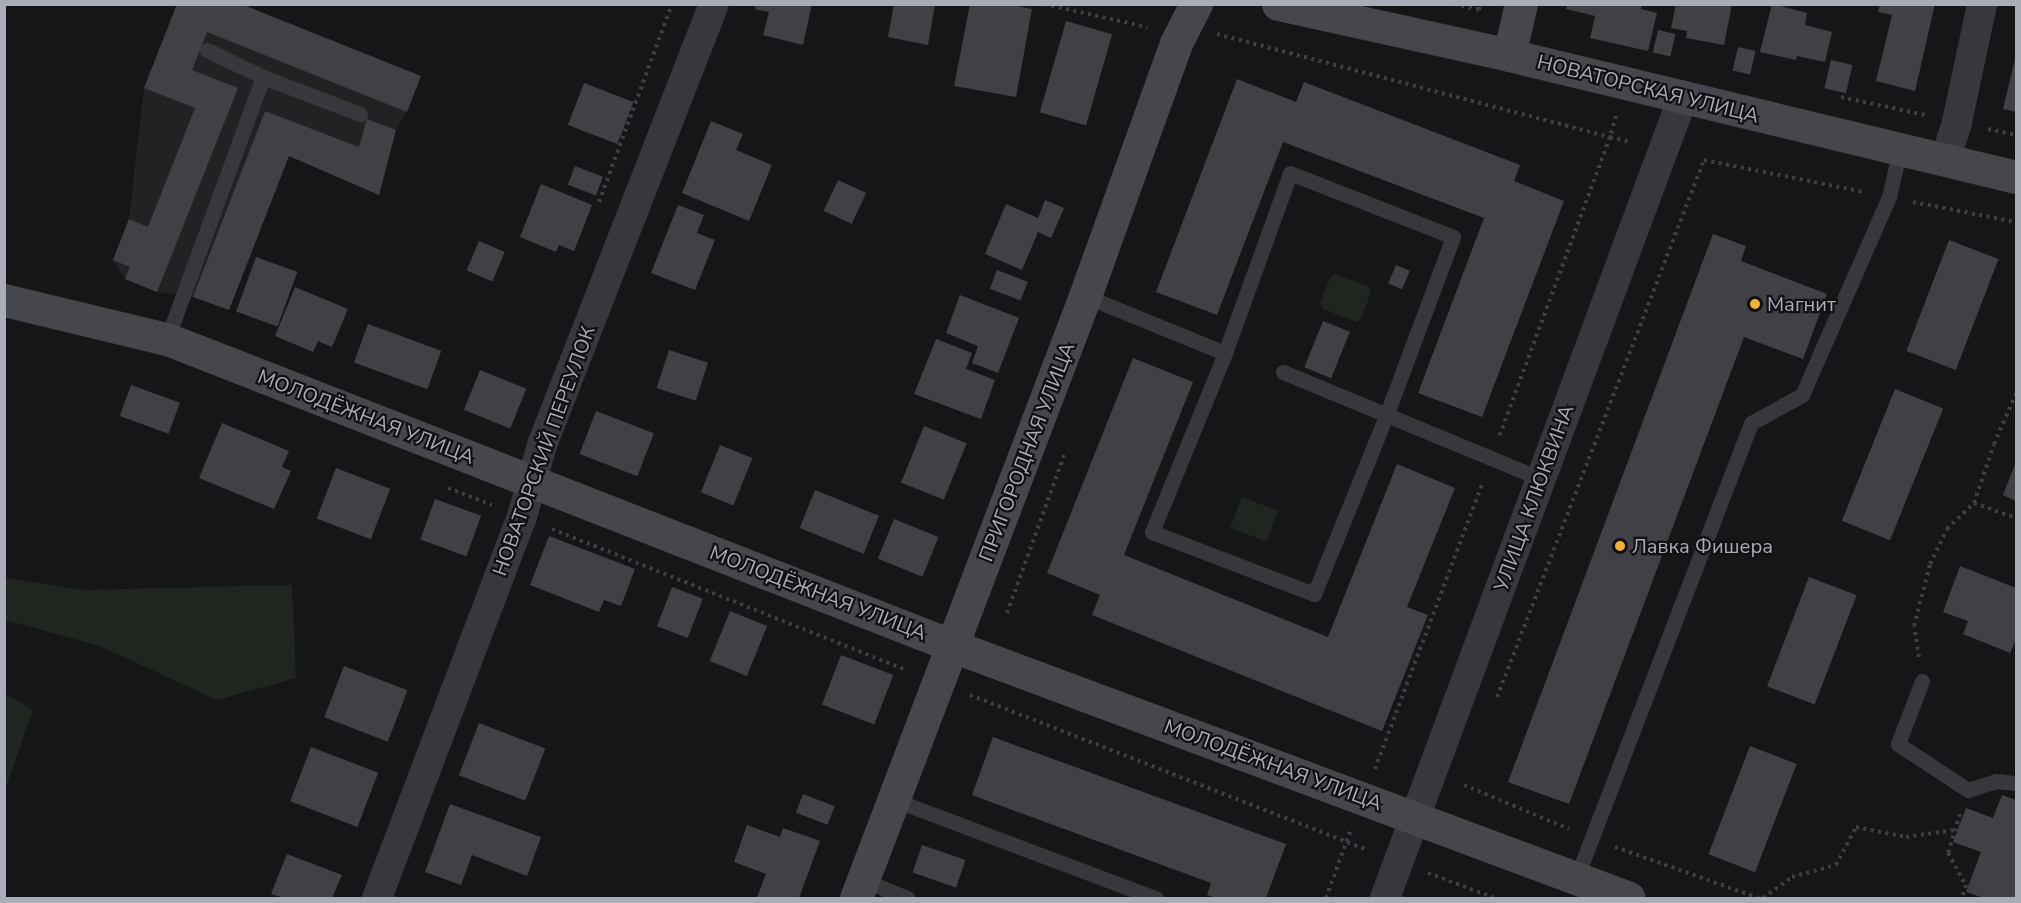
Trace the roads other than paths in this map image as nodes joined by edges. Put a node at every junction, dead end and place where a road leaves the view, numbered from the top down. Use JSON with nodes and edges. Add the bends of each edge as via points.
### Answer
{"nodes":[{"id":1,"x":714,"y":4,"type":"edge"},
{"id":2,"x":1278,"y":4,"type":"edge"},
{"id":3,"x":1521,"y":4,"type":"edge"},
{"id":4,"x":1982,"y":4,"type":"edge"},
{"id":5,"x":1348,"y":12,"type":"edge"},
{"id":6,"x":1189,"y":18,"type":"edge"},
{"id":7,"x":207,"y":50,"type":"dead end"},
{"id":8,"x":1509,"y":55,"type":"junction"},
{"id":9,"x":263,"y":77,"type":"junction"},
{"id":10,"x":1683,"y":97,"type":"junction"},
{"id":11,"x":360,"y":114,"type":"dead end"},
{"id":12,"x":1900,"y":149,"type":"junction"},
{"id":13,"x":1946,"y":160,"type":"junction"},
{"id":14,"x":2016,"y":177,"type":"edge"},
{"id":15,"x":1085,"y":296,"type":"junction"},
{"id":16,"x":4,"y":300,"type":"edge"},
{"id":17,"x":167,"y":339,"type":"junction"},
{"id":18,"x":1225,"y":353,"type":"junction"},
{"id":19,"x":1283,"y":372,"type":"dead end"},
{"id":20,"x":1386,"y":416,"type":"junction"},
{"id":21,"x":1541,"y":479,"type":"junction"},
{"id":22,"x":534,"y":482,"type":"junction"},
{"id":23,"x":953,"y":646,"type":"junction"},
{"id":24,"x":1922,"y":681,"type":"road end"},
{"id":25,"x":2016,"y":783,"type":"edge"},
{"id":26,"x":892,"y":799,"type":"junction"},
{"id":27,"x":1415,"y":818,"type":"junction"},
{"id":28,"x":1576,"y":879,"type":"junction"},
{"id":29,"x":859,"y":889,"type":"edge"},
{"id":30,"x":377,"y":898,"type":"edge"},
{"id":31,"x":907,"y":898,"type":"edge"},
{"id":32,"x":1156,"y":898,"type":"edge"},
{"id":33,"x":1385,"y":898,"type":"edge"},
{"id":34,"x":1629,"y":898,"type":"edge"}],
"edges":[{"from":1,"to":22,"type":"street","name":"НОВАТОРСКИЙ ПЕРЕУЛОК","via":[[542,445]]},
{"from":2,"to":5,"type":"street","name":"НОВАТОРСКАЯ УЛИЦА"},
{"from":3,"to":8,"type":"street"},
{"from":4,"to":13,"type":"street"},
{"from":5,"to":8,"type":"street","name":"НОВАТОРСКАЯ УЛИЦА"},
{"from":6,"to":15,"type":"street","name":"ПРИГОРОДНАЯ УЛИЦА"},
{"from":7,"to":9,"type":"lane"},
{"from":8,"to":10,"type":"street","name":"НОВАТОРСКАЯ УЛИЦА"},
{"from":9,"to":11,"type":"lane"},
{"from":9,"to":17,"type":"lane"},
{"from":10,"to":12,"type":"street","name":"НОВАТОРСКАЯ УЛИЦА"},
{"from":10,"to":21,"type":"street","name":"УЛИЦА КЛЮКВИНА"},
{"from":12,"to":13,"type":"street","name":"НОВАТОРСКАЯ УЛИЦА"},
{"from":12,"to":28,"type":"lane","via":[[1889,197],[1802,395],[1751,423]]},
{"from":13,"to":14,"type":"street","name":"НОВАТОРСКАЯ УЛИЦА"},
{"from":15,"to":18,"type":"lane"},
{"from":15,"to":23,"type":"street","name":"ПРИГОРОДНАЯ УЛИЦА"},
{"from":16,"to":17,"type":"street","name":"МОЛОДЁЖНАЯ УЛИЦА"},
{"from":17,"to":22,"type":"street","name":"МОЛОДЁЖНАЯ УЛИЦА"},
{"from":18,"to":20,"type":"lane","via":[[1290,173],[1453,237]]},
{"from":18,"to":20,"type":"lane","via":[[1152,532],[1314,594]]},
{"from":19,"to":20,"type":"lane"},
{"from":20,"to":21,"type":"lane"},
{"from":21,"to":27,"type":"street","name":"УЛИЦА КЛЮКВИНА"},
{"from":22,"to":23,"type":"street","name":"МОЛОДЁЖНАЯ УЛИЦА"},
{"from":22,"to":30,"type":"street","name":"НОВАТОРСКИЙ ПЕРЕУЛОК"},
{"from":23,"to":26,"type":"street","name":"ПРИГОРОДНАЯ УЛИЦА"},
{"from":23,"to":27,"type":"street","name":"МОЛОДЁЖНАЯ УЛИЦА"},
{"from":24,"to":25,"type":"lane","via":[[1898,744],[1968,790],[1996,781]]},
{"from":26,"to":29,"type":"street","name":"ПРИГОРОДНАЯ УЛИЦА"},
{"from":26,"to":32,"type":"lane"},
{"from":27,"to":28,"type":"street","name":"МОЛОДЁЖНАЯ УЛИЦА"},
{"from":27,"to":33,"type":"street","name":"УЛИЦА КЛЮКВИНА"},
{"from":28,"to":34,"type":"street","name":"МОЛОДЁЖНАЯ УЛИЦА"},
{"from":29,"to":31,"type":"lane"}]}
